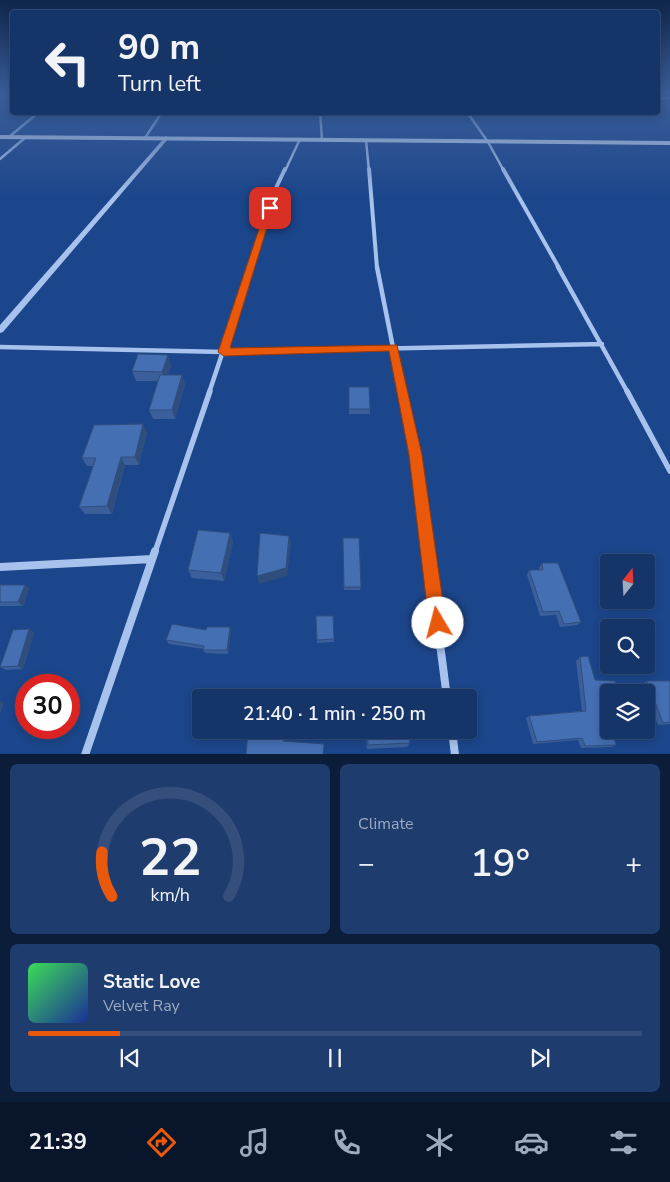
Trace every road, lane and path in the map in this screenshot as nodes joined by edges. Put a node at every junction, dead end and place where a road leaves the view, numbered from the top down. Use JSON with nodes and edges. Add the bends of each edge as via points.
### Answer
{"nodes":[{"id":1,"x":18,"y":129,"type":"edge"},
{"id":2,"x":151,"y":129,"type":"edge"},
{"id":3,"x":321,"y":129,"type":"edge"},
{"id":4,"x":479,"y":129,"type":"edge"},
{"id":5,"x":0,"y":137,"type":"edge"},
{"id":6,"x":9,"y":137,"type":"junction"},
{"id":7,"x":26,"y":137,"type":"junction"},
{"id":8,"x":145,"y":138,"type":"junction"},
{"id":9,"x":166,"y":138,"type":"junction"},
{"id":10,"x":300,"y":139,"type":"junction"},
{"id":11,"x":322,"y":139,"type":"junction"},
{"id":12,"x":366,"y":140,"type":"junction"},
{"id":13,"x":488,"y":142,"type":"junction"},
{"id":14,"x":670,"y":143,"type":"edge"},
{"id":15,"x":0,"y":159,"type":"edge"},
{"id":16,"x":0,"y":330,"type":"edge"},
{"id":17,"x":602,"y":344,"type":"junction"},
{"id":18,"x":0,"y":347,"type":"edge"},
{"id":19,"x":394,"y":348,"type":"junction"},
{"id":20,"x":224,"y":352,"type":"junction"},
{"id":21,"x":670,"y":471,"type":"edge"},
{"id":22,"x":152,"y":559,"type":"junction"},
{"id":23,"x":0,"y":567,"type":"edge"},
{"id":24,"x":446,"y":689,"type":"edge"},
{"id":25,"x":453,"y":739,"type":"edge"},
{"id":26,"x":85,"y":754,"type":"edge"},
{"id":27,"x":455,"y":754,"type":"edge"}],
"edges":[{"from":1,"to":6,"type":"street"},
{"from":2,"to":8,"type":"street"},
{"from":3,"to":11,"type":"street"},
{"from":4,"to":13,"type":"street"},
{"from":5,"to":6,"type":"main road"},
{"from":6,"to":7,"type":"main road"},
{"from":7,"to":8,"type":"main road"},
{"from":7,"to":15,"type":"street"},
{"from":8,"to":9,"type":"main road"},
{"from":9,"to":10,"type":"main road"},
{"from":9,"to":16,"type":"street"},
{"from":10,"to":11,"type":"main road"},
{"from":10,"to":20,"type":"street","via":[[275,190]]},
{"from":11,"to":12,"type":"main road"},
{"from":12,"to":13,"type":"main road"},
{"from":12,"to":19,"type":"street","via":[[377,268]]},
{"from":13,"to":14,"type":"main road"},
{"from":13,"to":17,"type":"street"},
{"from":17,"to":19,"type":"street"},
{"from":17,"to":21,"type":"street"},
{"from":18,"to":20,"type":"street"},
{"from":19,"to":20,"type":"street"},
{"from":19,"to":24,"type":"street","via":[[415,455]]},
{"from":20,"to":22,"type":"street"},
{"from":22,"to":23,"type":"street"},
{"from":22,"to":26,"type":"street"},
{"from":25,"to":27,"type":"street"}]}
